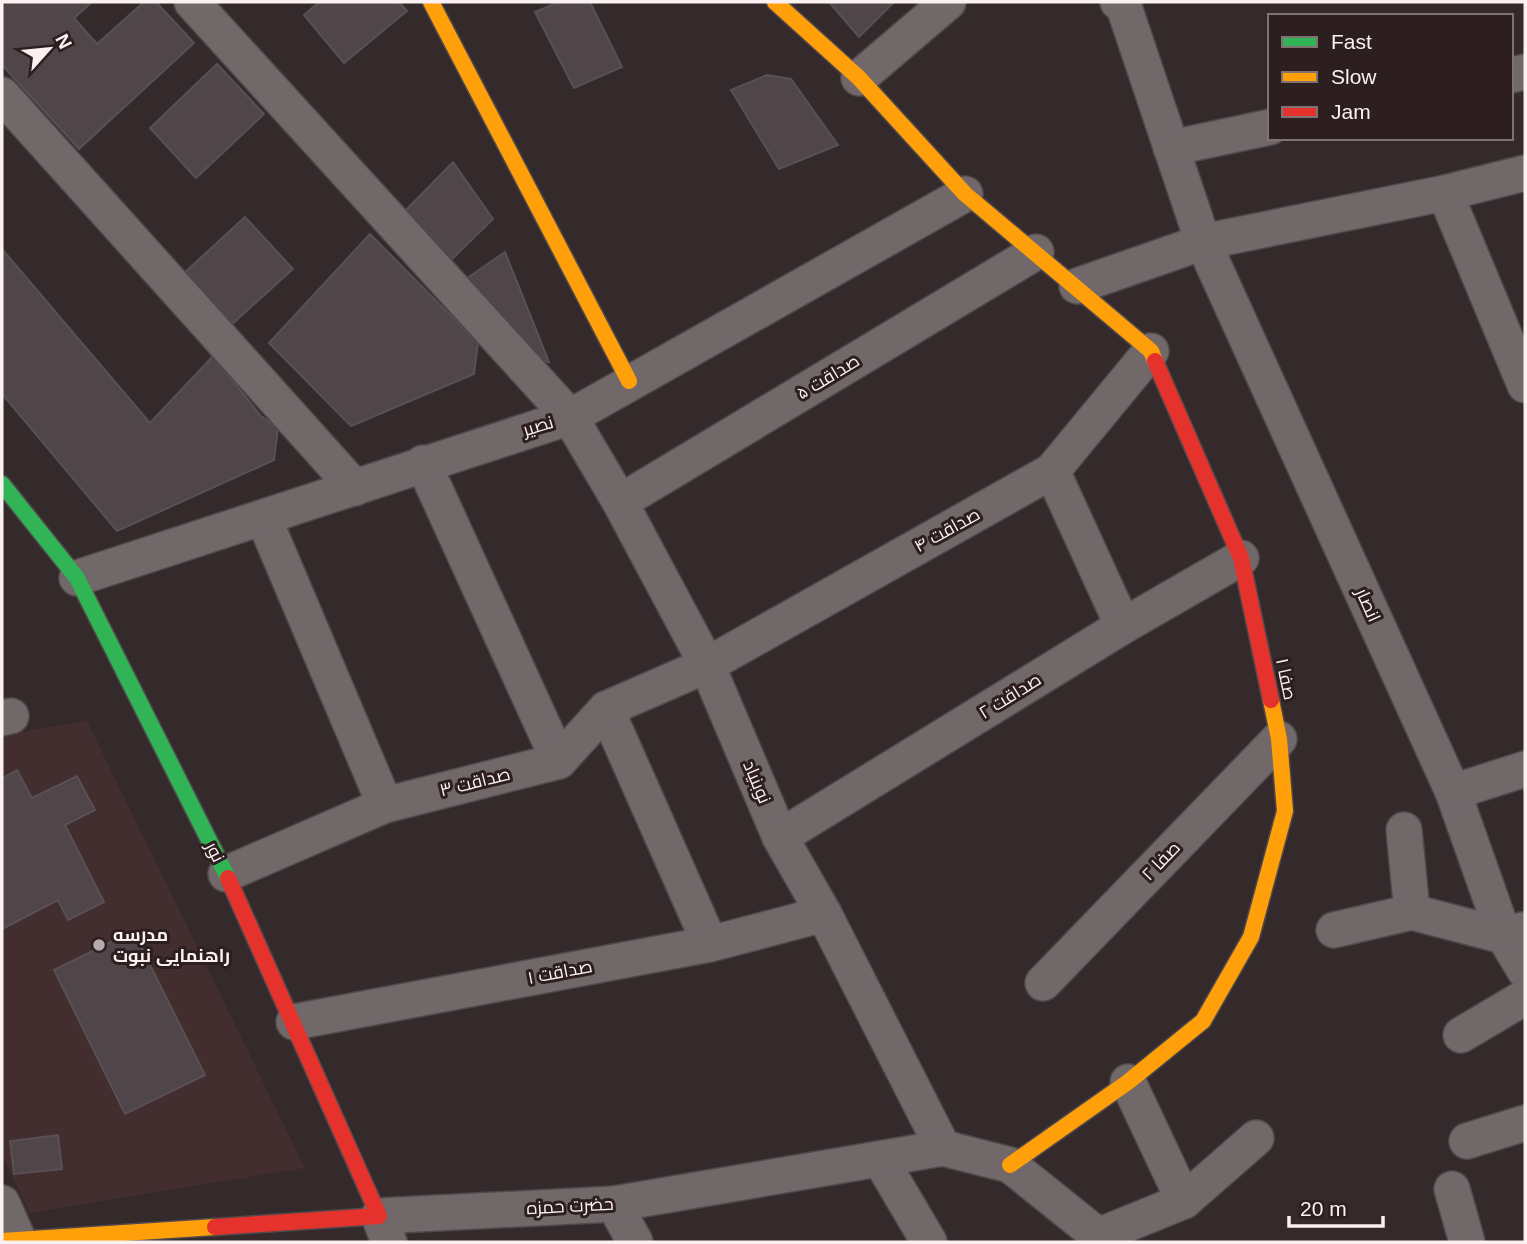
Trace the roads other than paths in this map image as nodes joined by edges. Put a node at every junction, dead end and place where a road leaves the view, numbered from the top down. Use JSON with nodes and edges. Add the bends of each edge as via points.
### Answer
{"nodes":[{"id":1,"x":191,"y":2,"type":"edge"},
{"id":2,"x":431,"y":2,"type":"edge"},
{"id":3,"x":775,"y":2,"type":"edge"},
{"id":4,"x":948,"y":2,"type":"edge"},
{"id":5,"x":1123,"y":2,"type":"edge"},
{"id":6,"x":859,"y":78,"type":"junction"},
{"id":7,"x":2,"y":95,"type":"edge"},
{"id":8,"x":1268,"y":127,"type":"edge"},
{"id":9,"x":1171,"y":148,"type":"junction"},
{"id":10,"x":1525,"y":173,"type":"edge"},
{"id":11,"x":1445,"y":193,"type":"junction"},
{"id":12,"x":965,"y":194,"type":"junction"},
{"id":13,"x":1203,"y":242,"type":"junction"},
{"id":14,"x":1036,"y":252,"type":"junction"},
{"id":15,"x":1077,"y":286,"type":"junction"},
{"id":16,"x":1151,"y":351,"type":"junction"},
{"id":17,"x":629,"y":381,"type":"junction"},
{"id":18,"x":1525,"y":385,"type":"edge"},
{"id":19,"x":570,"y":416,"type":"junction"},
{"id":20,"x":423,"y":463,"type":"junction"},
{"id":21,"x":1052,"y":471,"type":"junction"},
{"id":22,"x":2,"y":484,"type":"edge"},
{"id":23,"x":355,"y":488,"type":"junction"},
{"id":24,"x":620,"y":502,"type":"junction"},
{"id":25,"x":264,"y":519,"type":"junction"},
{"id":26,"x":1241,"y":558,"type":"junction"},
{"id":27,"x":77,"y":578,"type":"junction"},
{"id":28,"x":1123,"y":626,"type":"junction"},
{"id":29,"x":707,"y":665,"type":"junction"},
{"id":30,"x":606,"y":709,"type":"junction"},
{"id":31,"x":1279,"y":739,"type":"junction"},
{"id":32,"x":559,"y":761,"type":"junction"},
{"id":33,"x":1525,"y":769,"type":"edge"},
{"id":34,"x":1453,"y":792,"type":"junction"},
{"id":35,"x":385,"y":805,"type":"junction"},
{"id":36,"x":1404,"y":830,"type":"dead end"},
{"id":37,"x":780,"y":837,"type":"junction"},
{"id":38,"x":226,"y":874,"type":"junction"},
{"id":39,"x":1412,"y":912,"type":"junction"},
{"id":40,"x":824,"y":914,"type":"junction"},
{"id":41,"x":1334,"y":930,"type":"dead end"},
{"id":42,"x":1515,"y":932,"type":"edge"},
{"id":43,"x":710,"y":944,"type":"junction"},
{"id":44,"x":1525,"y":971,"type":"edge"},
{"id":45,"x":1043,"y":983,"type":"dead end"},
{"id":46,"x":1525,"y":997,"type":"edge"},
{"id":47,"x":295,"y":1022,"type":"junction"},
{"id":48,"x":1461,"y":1035,"type":"dead end"},
{"id":49,"x":1128,"y":1082,"type":"junction"},
{"id":50,"x":1525,"y":1123,"type":"edge"},
{"id":51,"x":1256,"y":1138,"type":"dead end"},
{"id":52,"x":1468,"y":1141,"type":"dead end"},
{"id":53,"x":943,"y":1148,"type":"junction"},
{"id":54,"x":880,"y":1159,"type":"junction"},
{"id":55,"x":1010,"y":1165,"type":"junction"},
{"id":56,"x":1452,"y":1189,"type":"dead end"},
{"id":57,"x":1184,"y":1201,"type":"junction"},
{"id":58,"x":2,"y":1203,"type":"edge"},
{"id":59,"x":614,"y":1204,"type":"junction"},
{"id":60,"x":384,"y":1229,"type":"edge"},
{"id":61,"x":1102,"y":1239,"type":"edge"},
{"id":62,"x":10,"y":1240,"type":"edge"},
{"id":63,"x":635,"y":1242,"type":"edge"},
{"id":64,"x":929,"y":1242,"type":"edge"},
{"id":65,"x":1467,"y":1242,"type":"edge"}],
"edges":[{"from":1,"to":19,"type":"street","name":"نوبنیاد"},
{"from":2,"to":17,"type":"street"},
{"from":3,"to":6,"type":"street","name":"صفا ۱"},
{"from":4,"to":6,"type":"street"},
{"from":5,"to":9,"type":"street","name":"انصار"},
{"from":6,"to":12,"type":"street","name":"صفا ۱"},
{"from":7,"to":23,"type":"street"},
{"from":8,"to":9,"type":"street"},
{"from":9,"to":13,"type":"street","name":"انصار"},
{"from":10,"to":11,"type":"street"},
{"from":11,"to":13,"type":"street"},
{"from":11,"to":18,"type":"street"},
{"from":12,"to":14,"type":"street","name":"صفا ۱"},
{"from":12,"to":17,"type":"street","name":"نصیر"},
{"from":13,"to":15,"type":"street"},
{"from":13,"to":34,"type":"street","name":"انصار"},
{"from":14,"to":15,"type":"street","name":"صفا ۱"},
{"from":14,"to":24,"type":"street","name":"صداقت ۵"},
{"from":15,"to":16,"type":"street","name":"صفا ۱"},
{"from":16,"to":21,"type":"street","name":"صداقت ۴"},
{"from":16,"to":26,"type":"street","name":"صفا ۱"},
{"from":17,"to":19,"type":"street","name":"نصیر"},
{"from":19,"to":20,"type":"street","name":"نصیر"},
{"from":19,"to":24,"type":"street","name":"نوبنیاد"},
{"from":20,"to":23,"type":"street","name":"نصیر"},
{"from":20,"to":32,"type":"street"},
{"from":21,"to":28,"type":"street"},
{"from":21,"to":29,"type":"street","name":"صداقت ۴"},
{"from":22,"to":27,"type":"street","name":"نور"},
{"from":23,"to":25,"type":"street","name":"نصیر"},
{"from":24,"to":29,"type":"street","name":"نوبنیاد"},
{"from":25,"to":27,"type":"street","name":"نصیر"},
{"from":25,"to":35,"type":"street"},
{"from":26,"to":28,"type":"street","name":"صداقت ۲"},
{"from":26,"to":31,"type":"street","name":"صفا ۱"},
{"from":27,"to":38,"type":"street","name":"نور"},
{"from":28,"to":37,"type":"street","name":"صداقت ۲"},
{"from":29,"to":30,"type":"street"},
{"from":29,"to":37,"type":"street","name":"نوبنیاد"},
{"from":30,"to":32,"type":"street"},
{"from":30,"to":43,"type":"street"},
{"from":31,"to":45,"type":"street","name":"صفا ۲"},
{"from":31,"to":49,"type":"street","name":"صفا ۱","via":[[1285,811],[1251,937],[1203,1021]]},
{"from":32,"to":35,"type":"street","name":"صداقت ۳"},
{"from":33,"to":34,"type":"street"},
{"from":34,"to":42,"type":"street","name":"انصار"},
{"from":35,"to":38,"type":"street","name":"صداقت ۳"},
{"from":36,"to":39,"type":"street"},
{"from":37,"to":40,"type":"street","name":"نوبنیاد"},
{"from":38,"to":47,"type":"street","name":"نور"},
{"from":39,"to":41,"type":"street"},
{"from":39,"to":42,"type":"street"},
{"from":40,"to":43,"type":"street","name":"صداقت ۱"},
{"from":40,"to":53,"type":"street","name":"نوبنیاد"},
{"from":42,"to":44,"type":"street","name":"انصار"},
{"from":43,"to":47,"type":"street","name":"صداقت ۱"},
{"from":46,"to":48,"type":"street"},
{"from":47,"to":60,"type":"street","name":"نور"},
{"from":49,"to":55,"type":"street","name":"صفا ۱"},
{"from":49,"to":57,"type":"street"},
{"from":50,"to":52,"type":"street"},
{"from":51,"to":57,"type":"street"},
{"from":53,"to":54,"type":"street","name":"حضرت حمزه"},
{"from":53,"to":55,"type":"street","name":"حضرت حمزه"},
{"from":54,"to":59,"type":"street","name":"حضرت حمزه"},
{"from":54,"to":64,"type":"street"},
{"from":55,"to":61,"type":"street","name":"حضرت حمزه"},
{"from":56,"to":65,"type":"street"},
{"from":57,"to":61,"type":"street"},
{"from":58,"to":62,"type":"street"},
{"from":59,"to":60,"type":"street","name":"حضرت حمزه"},
{"from":59,"to":63,"type":"street"},
{"from":60,"to":62,"type":"street","name":"حضرت حمزه"}]}
